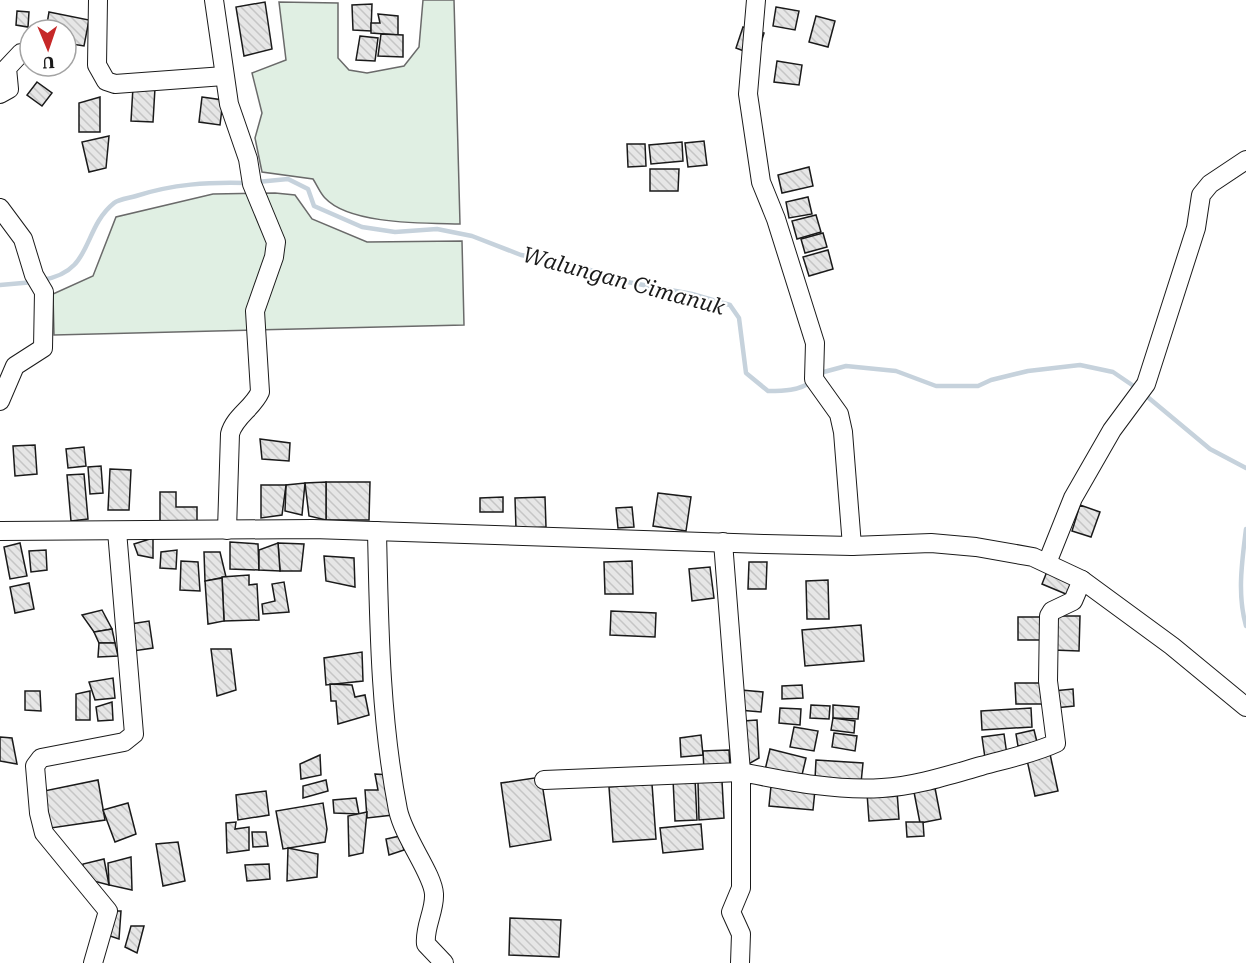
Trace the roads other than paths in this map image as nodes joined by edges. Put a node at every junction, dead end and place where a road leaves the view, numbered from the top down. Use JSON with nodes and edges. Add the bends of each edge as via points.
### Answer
{"nodes":[{"id":1,"x":98,"y":0,"type":"edge"},
{"id":2,"x":214,"y":0,"type":"edge"},
{"id":3,"x":756,"y":0,"type":"edge"},
{"id":4,"x":18,"y":55,"type":"edge"},
{"id":5,"x":224,"y":76,"type":"junction"},
{"id":6,"x":0,"y":94,"type":"edge"},
{"id":7,"x":1246,"y":160,"type":"edge"},
{"id":8,"x":0,"y":208,"type":"edge"},
{"id":9,"x":0,"y":401,"type":"edge"},
{"id":10,"x":227,"y":530,"type":"junction"},
{"id":11,"x":0,"y":531,"type":"edge"},
{"id":12,"x":117,"y":531,"type":"junction"},
{"id":13,"x":377,"y":531,"type":"junction"},
{"id":14,"x":723,"y":542,"type":"junction"},
{"id":15,"x":852,"y":546,"type":"junction"},
{"id":16,"x":1047,"y":563,"type":"junction"},
{"id":17,"x":1082,"y":580,"type":"junction"},
{"id":18,"x":1246,"y":707,"type":"edge"},
{"id":19,"x":741,"y":772,"type":"junction"},
{"id":20,"x":544,"y":780,"type":"dead end"},
{"id":21,"x":93,"y":963,"type":"edge"},
{"id":22,"x":444,"y":963,"type":"edge"},
{"id":23,"x":740,"y":963,"type":"edge"}],
"edges":[{"from":1,"to":5,"type":"street","via":[[97,65],[106,81],[115,84]]},
{"from":2,"to":5,"type":"street"},
{"from":3,"to":15,"type":"street","via":[[748,94],[761,182],[815,343],[814,379],[839,414]]},
{"from":4,"to":6,"type":"street","via":[[7,68],[9,89]]},
{"from":5,"to":10,"type":"street","via":[[252,184],[275,236],[276,249],[255,310],[260,392],[230,434]]},
{"from":7,"to":16,"type":"street","via":[[1210,184],[1201,195],[1196,228],[1146,384],[1112,430],[1073,498]]},
{"from":8,"to":9,"type":"street","via":[[23,238],[45,295],[43,348],[15,366]]},
{"from":10,"to":12,"type":"street"},
{"from":10,"to":13,"type":"street"},
{"from":11,"to":12,"type":"street"},
{"from":12,"to":21,"type":"street","via":[[134,734],[124,742],[41,758],[35,766],[44,833],[108,911]]},
{"from":13,"to":14,"type":"street"},
{"from":13,"to":22,"type":"street","via":[[381,681],[398,811],[405,834],[432,884],[433,905],[426,944]]},
{"from":14,"to":15,"type":"street"},
{"from":14,"to":19,"type":"street"},
{"from":15,"to":16,"type":"street","via":[[955,544],[1033,557]]},
{"from":16,"to":17,"type":"street"},
{"from":17,"to":18,"type":"street"},
{"from":17,"to":19,"type":"street","via":[[1073,601],[1049,616],[1048,681],[1056,743],[927,781],[885,788],[795,783]]},
{"from":19,"to":20,"type":"street"},
{"from":19,"to":23,"type":"street","via":[[741,882],[731,912],[741,934]]}]}
